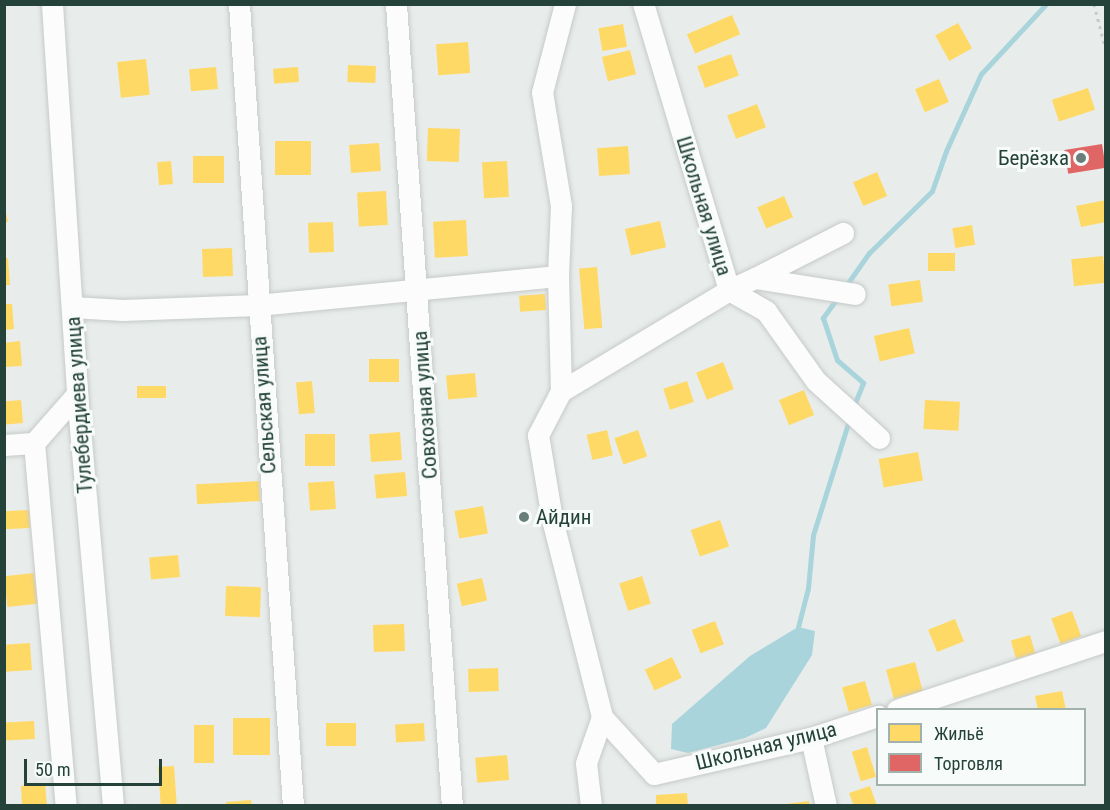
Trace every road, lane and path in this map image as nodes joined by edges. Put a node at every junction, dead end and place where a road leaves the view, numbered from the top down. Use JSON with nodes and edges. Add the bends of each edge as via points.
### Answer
{"nodes":[{"id":1,"x":52,"y":4,"type":"edge"},
{"id":2,"x":239,"y":4,"type":"edge"},
{"id":3,"x":396,"y":4,"type":"edge"},
{"id":4,"x":565,"y":4,"type":"edge"},
{"id":5,"x":643,"y":4,"type":"edge"},
{"id":6,"x":1094,"y":4,"type":"edge"},
{"id":7,"x":1106,"y":51,"type":"edge"},
{"id":8,"x":843,"y":233,"type":"dead end"},
{"id":9,"x":558,"y":276,"type":"junction"},
{"id":10,"x":755,"y":278,"type":"junction"},
{"id":11,"x":417,"y":289,"type":"junction"},
{"id":12,"x":729,"y":290,"type":"junction"},
{"id":13,"x":855,"y":294,"type":"dead end"},
{"id":14,"x":257,"y":305,"type":"junction"},
{"id":15,"x":72,"y":307,"type":"junction"},
{"id":16,"x":561,"y":391,"type":"junction"},
{"id":17,"x":77,"y":394,"type":"junction"},
{"id":18,"x":879,"y":438,"type":"dead end"},
{"id":19,"x":34,"y":443,"type":"junction"},
{"id":20,"x":4,"y":445,"type":"edge"},
{"id":21,"x":1106,"y":641,"type":"edge"},
{"id":22,"x":903,"y":708,"type":"edge"},
{"id":23,"x":602,"y":717,"type":"junction"},
{"id":24,"x":876,"y":717,"type":"edge"},
{"id":25,"x":811,"y":738,"type":"junction"},
{"id":26,"x":66,"y":806,"type":"edge"},
{"id":27,"x":113,"y":806,"type":"edge"},
{"id":28,"x":293,"y":806,"type":"edge"},
{"id":29,"x":452,"y":806,"type":"edge"},
{"id":30,"x":591,"y":806,"type":"edge"},
{"id":31,"x":826,"y":806,"type":"edge"}],
"edges":[{"from":1,"to":15,"type":"street","name":"Тулебердиева улица"},
{"from":2,"to":14,"type":"street","name":"Сельская улица"},
{"from":3,"to":11,"type":"street","name":"Совхозная улица"},
{"from":4,"to":9,"type":"street","via":[[542,92],[561,206]]},
{"from":5,"to":12,"type":"street","name":"Школьная улица"},
{"from":6,"to":7,"type":"path"},
{"from":8,"to":10,"type":"street"},
{"from":9,"to":11,"type":"street"},
{"from":9,"to":16,"type":"street"},
{"from":10,"to":12,"type":"street"},
{"from":10,"to":13,"type":"street"},
{"from":11,"to":14,"type":"street"},
{"from":11,"to":29,"type":"street","name":"Совхозная улица"},
{"from":12,"to":16,"type":"street","name":"Школьная улица"},
{"from":12,"to":18,"type":"street","via":[[766,311],[816,381]]},
{"from":14,"to":15,"type":"street","via":[[123,310]]},
{"from":14,"to":28,"type":"street","name":"Сельская улица"},
{"from":15,"to":17,"type":"street","name":"Тулебердиева улица"},
{"from":16,"to":23,"type":"street","via":[[538,435],[552,519]]},
{"from":17,"to":19,"type":"street"},
{"from":17,"to":27,"type":"street","name":"Тулебердиева улица"},
{"from":19,"to":20,"type":"street"},
{"from":19,"to":26,"type":"street"},
{"from":21,"to":22,"type":"street"},
{"from":23,"to":25,"type":"street","name":"Школьная улица","via":[[654,774]]},
{"from":23,"to":30,"type":"street","via":[[586,763]]},
{"from":24,"to":25,"type":"street","name":"Школьная улица"},
{"from":25,"to":31,"type":"street"}]}
